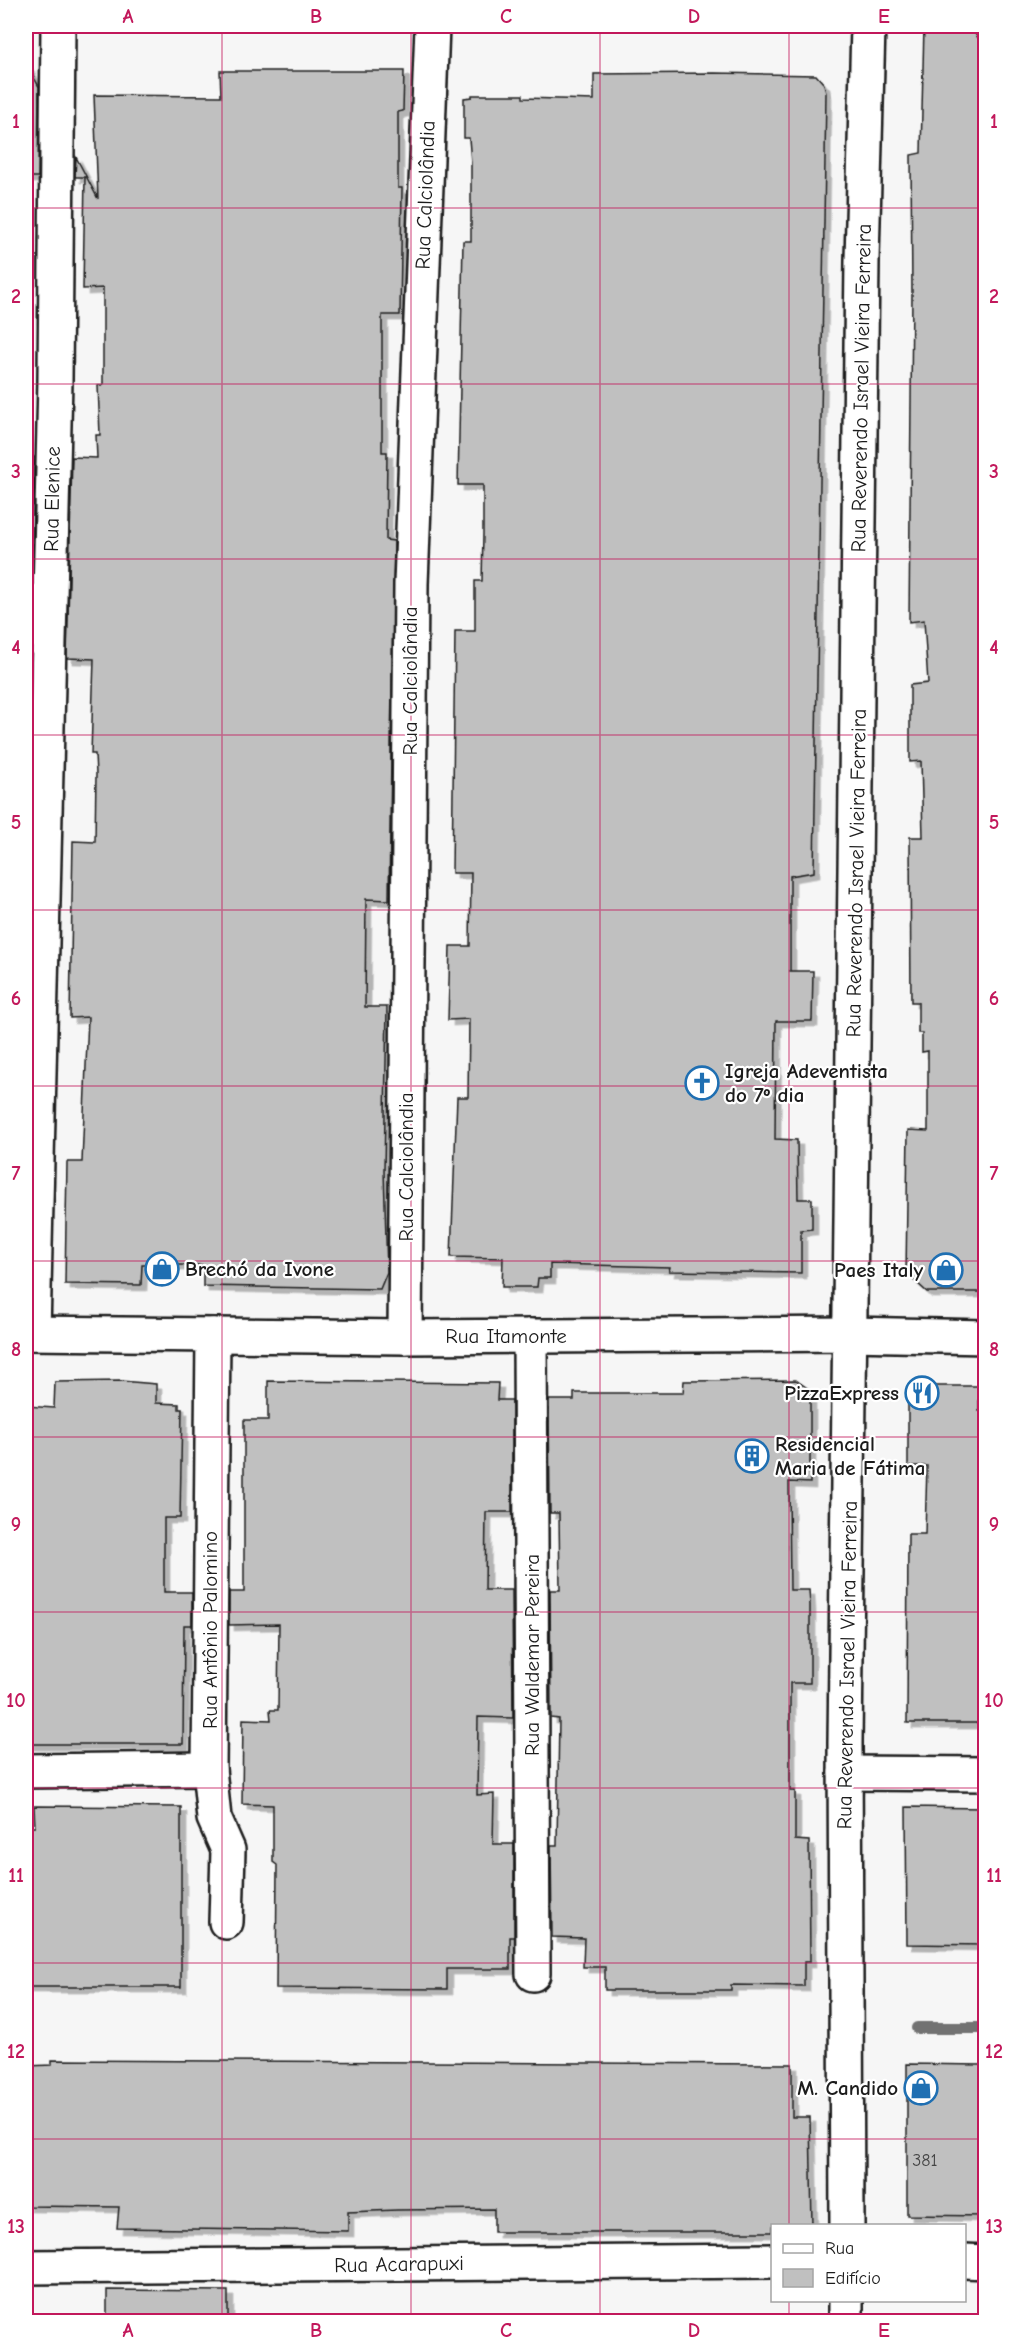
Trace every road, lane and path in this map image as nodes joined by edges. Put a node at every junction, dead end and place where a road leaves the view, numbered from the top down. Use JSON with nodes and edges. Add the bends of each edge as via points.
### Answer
{"nodes":[{"id":1,"x":58,"y":26,"type":"edge"},
{"id":2,"x":432,"y":26,"type":"edge"},
{"id":3,"x":868,"y":26,"type":"edge"},
{"id":4,"x":29,"y":1333,"type":"edge"},
{"id":5,"x":851,"y":1334,"type":"junction"},
{"id":6,"x":213,"y":1335,"type":"junction"},
{"id":7,"x":530,"y":1336,"type":"junction"},
{"id":8,"x":405,"y":1337,"type":"junction"},
{"id":9,"x":986,"y":1337,"type":"edge"},
{"id":10,"x":209,"y":1769,"type":"junction"},
{"id":11,"x":26,"y":1771,"type":"edge"},
{"id":12,"x":846,"y":1773,"type":"junction"},
{"id":13,"x":986,"y":1774,"type":"edge"},
{"id":14,"x":226,"y":1922,"type":"dead end"},
{"id":15,"x":533,"y":1974,"type":"dead end"},
{"id":16,"x":847,"y":2224,"type":"edge"},
{"id":17,"x":771,"y":2261,"type":"edge"},
{"id":18,"x":966,"y":2262,"type":"edge"},
{"id":19,"x":986,"y":2262,"type":"edge"},
{"id":20,"x":26,"y":2267,"type":"edge"},
{"id":21,"x":846,"y":2302,"type":"edge"},
{"id":22,"x":846,"y":2322,"type":"edge"}],
"edges":[{"from":1,"to":4,"type":"street","name":"Rua Elenice","via":[[55,381]]},
{"from":2,"to":8,"type":"street","name":"Rua Calciolândia","via":[[411,584]]},
{"from":3,"to":5,"type":"street","name":"Rua Reverendo Israel Vieira Ferreira"},
{"from":4,"to":6,"type":"street","name":"Rua Itamonte"},
{"from":5,"to":7,"type":"street","name":"Rua Itamonte"},
{"from":5,"to":9,"type":"street","name":"Rua Itamonte"},
{"from":5,"to":12,"type":"street","name":"Rua Reverendo Israel Vieira Ferreira"},
{"from":6,"to":8,"type":"street","name":"Rua Itamonte"},
{"from":6,"to":10,"type":"street","name":"Rua Antônio Palomino"},
{"from":7,"to":8,"type":"street","name":"Rua Itamonte"},
{"from":7,"to":15,"type":"street","name":"Rua Waldemar Pereira"},
{"from":10,"to":11,"type":"street"},
{"from":10,"to":14,"type":"street","name":"Rua Antônio Palomino","via":[[214,1818],[228,1850]]},
{"from":12,"to":13,"type":"street"},
{"from":12,"to":16,"type":"street","name":"Rua Reverendo Israel Vieira Ferreira"},
{"from":17,"to":20,"type":"street","name":"Rua Acarapuxi"},
{"from":18,"to":19,"type":"street"},
{"from":21,"to":22,"type":"street"}]}
